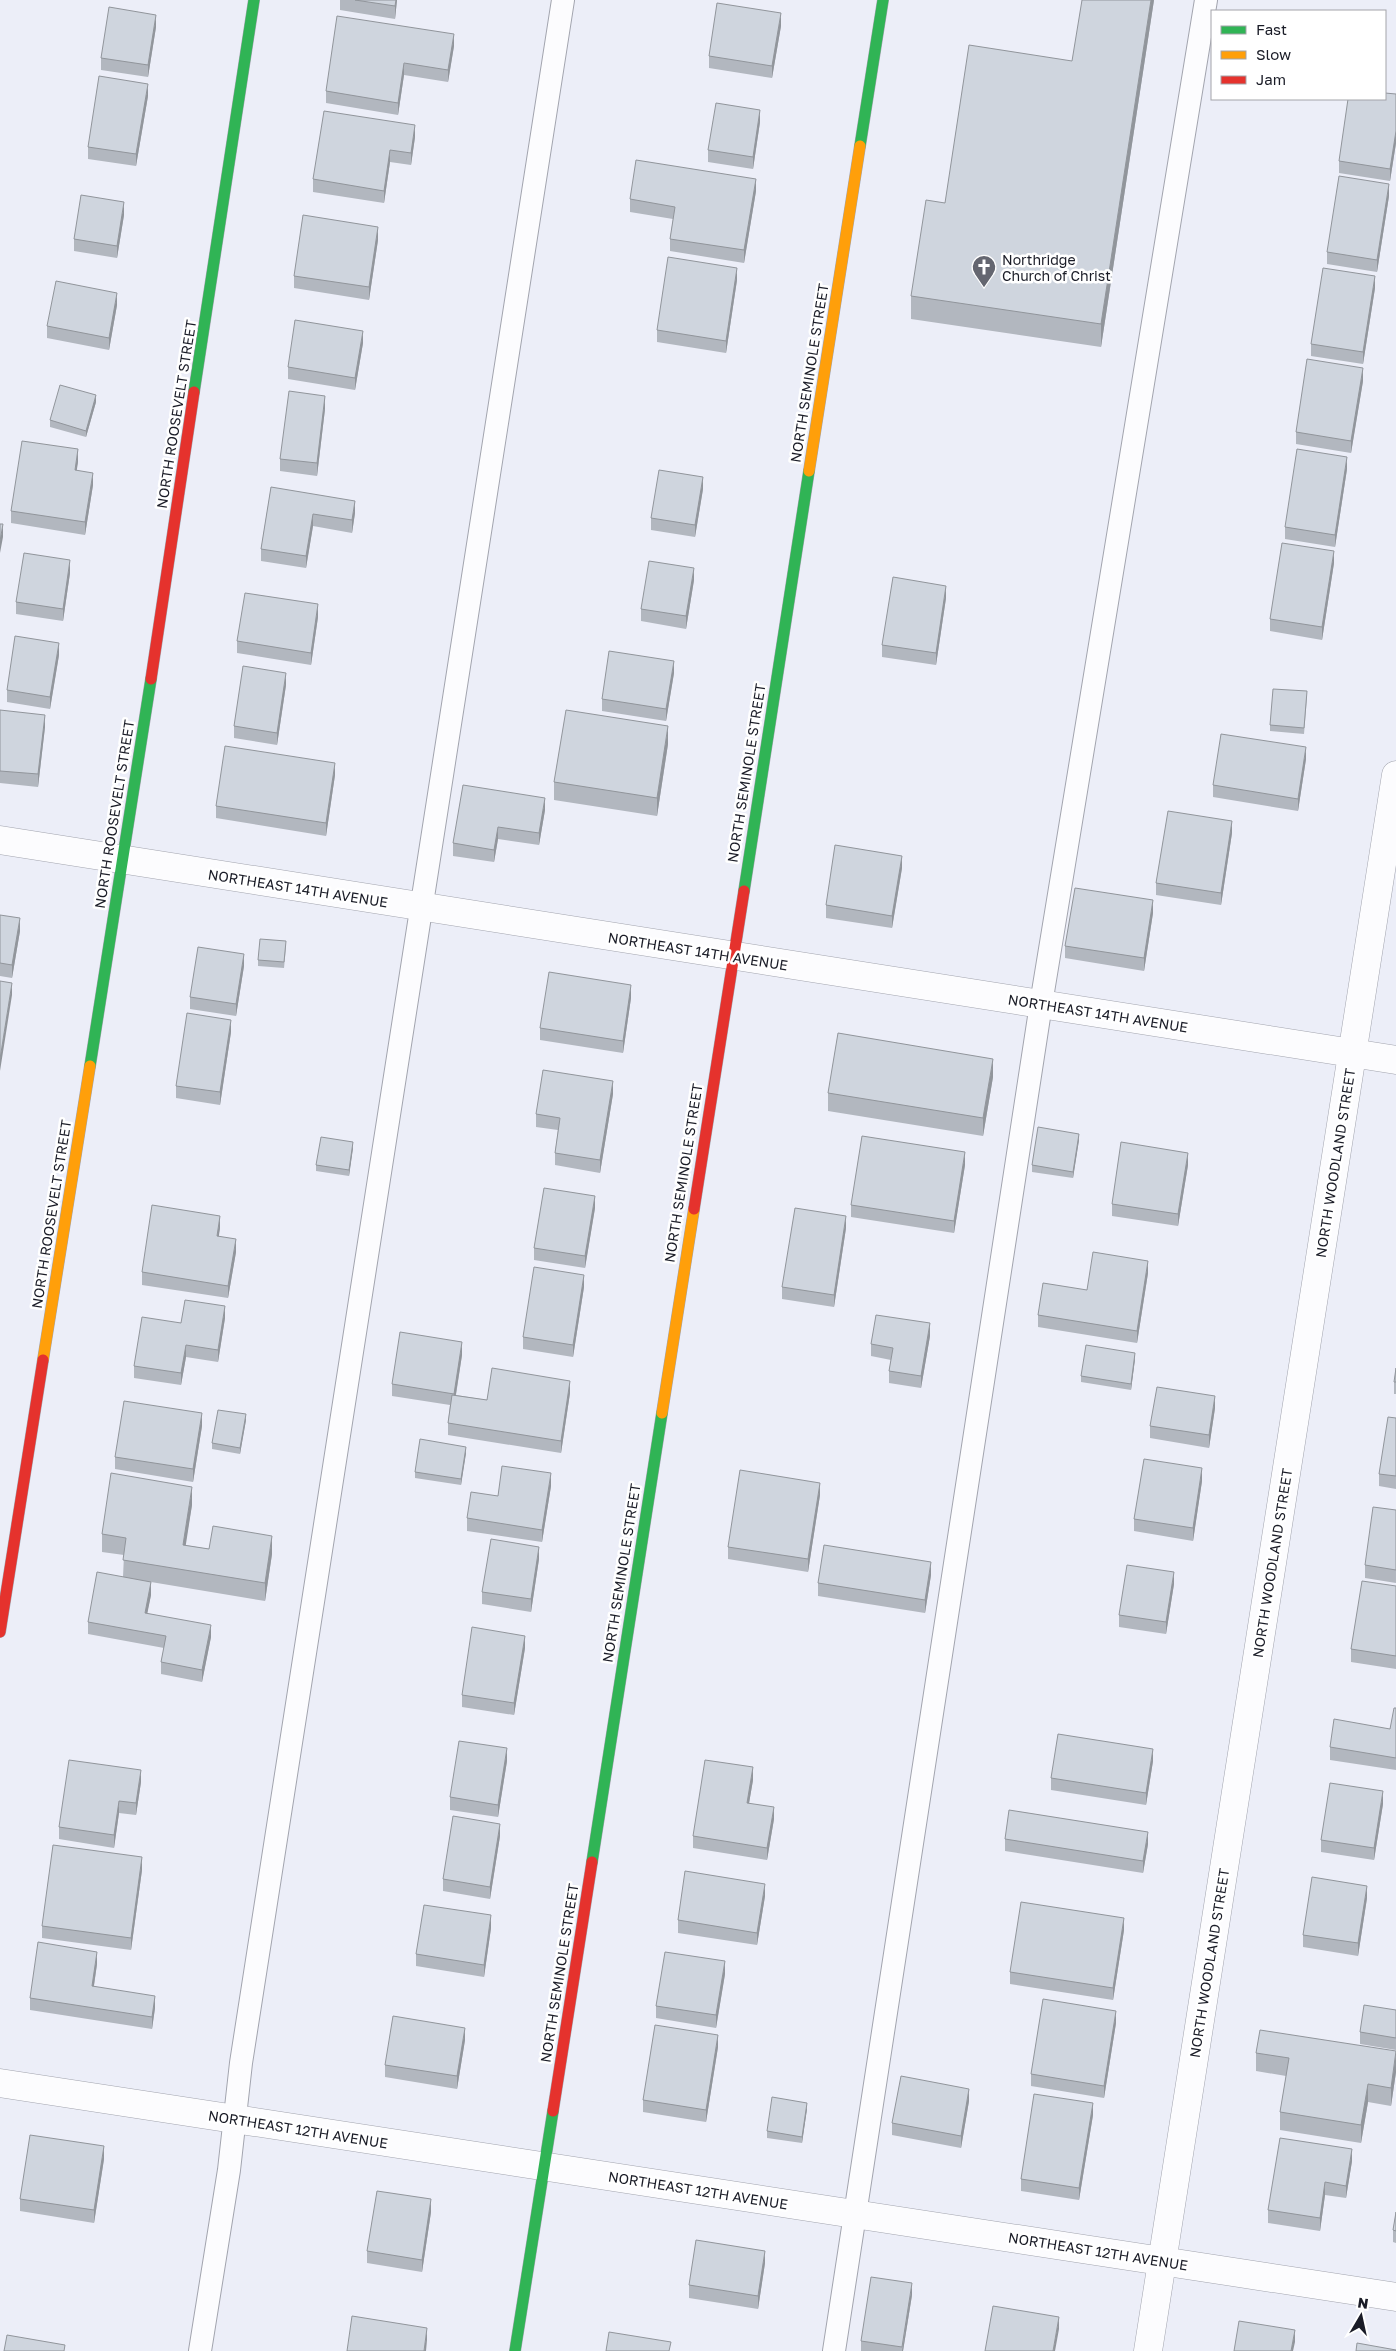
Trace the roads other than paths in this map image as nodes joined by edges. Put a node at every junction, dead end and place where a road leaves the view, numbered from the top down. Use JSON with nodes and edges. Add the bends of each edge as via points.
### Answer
{"nodes":[{"id":1,"x":254,"y":0,"type":"edge"},
{"id":2,"x":563,"y":0,"type":"edge"},
{"id":3,"x":883,"y":0,"type":"edge"},
{"id":4,"x":1206,"y":0,"type":"edge"},
{"id":5,"x":1396,"y":775,"type":"edge"},
{"id":6,"x":0,"y":840,"type":"edge"},
{"id":7,"x":123,"y":860,"type":"junction"},
{"id":8,"x":422,"y":907,"type":"junction"},
{"id":9,"x":732,"y":957,"type":"junction"},
{"id":10,"x":1041,"y":1004,"type":"junction"},
{"id":11,"x":1352,"y":1053,"type":"junction"},
{"id":12,"x":1396,"y":1060,"type":"edge"},
{"id":13,"x":0,"y":1632,"type":"edge"},
{"id":14,"x":0,"y":2084,"type":"edge"},
{"id":15,"x":235,"y":2119,"type":"junction"},
{"id":16,"x":544,"y":2167,"type":"junction"},
{"id":17,"x":856,"y":2214,"type":"junction"},
{"id":18,"x":1162,"y":2261,"type":"junction"},
{"id":19,"x":1396,"y":2297,"type":"edge"},
{"id":20,"x":200,"y":2351,"type":"edge"},
{"id":21,"x":515,"y":2351,"type":"edge"},
{"id":22,"x":834,"y":2351,"type":"edge"},
{"id":23,"x":1148,"y":2351,"type":"edge"}],
"edges":[{"from":1,"to":7,"type":"street","name":"NORTH ROOSEVELT STREET"},
{"from":2,"to":8,"type":"lane"},
{"from":3,"to":9,"type":"street","name":"NORTH SEMINOLE STREET"},
{"from":4,"to":10,"type":"lane"},
{"from":5,"to":11,"type":"street","name":"NORTH WOODLAND STREET"},
{"from":6,"to":7,"type":"street","name":"NORTHEAST 14TH AVENUE"},
{"from":7,"to":8,"type":"street","name":"NORTHEAST 14TH AVENUE"},
{"from":7,"to":13,"type":"street","name":"NORTH ROOSEVELT STREET"},
{"from":8,"to":9,"type":"street","name":"NORTHEAST 14TH AVENUE"},
{"from":8,"to":15,"type":"lane","via":[[241,2063]]},
{"from":9,"to":10,"type":"street","name":"NORTHEAST 14TH AVENUE"},
{"from":9,"to":16,"type":"street","name":"NORTH SEMINOLE STREET"},
{"from":10,"to":11,"type":"street","name":"NORTHEAST 14TH AVENUE"},
{"from":10,"to":17,"type":"lane"},
{"from":11,"to":12,"type":"street","name":"NORTHEAST 14TH AVENUE"},
{"from":11,"to":18,"type":"street","name":"NORTH WOODLAND STREET"},
{"from":14,"to":15,"type":"street","name":"NORTHEAST 12TH AVENUE"},
{"from":15,"to":16,"type":"street","name":"NORTHEAST 12TH AVENUE"},
{"from":15,"to":20,"type":"lane","via":[[230,2170]]},
{"from":16,"to":17,"type":"street","name":"NORTHEAST 12TH AVENUE"},
{"from":16,"to":21,"type":"street","name":"NORTH SEMINOLE STREET"},
{"from":17,"to":18,"type":"street","name":"NORTHEAST 12TH AVENUE"},
{"from":17,"to":22,"type":"lane"},
{"from":18,"to":19,"type":"street","name":"NORTHEAST 12TH AVENUE"},
{"from":18,"to":23,"type":"street","name":"NORTH WOODLAND STREET"}]}
